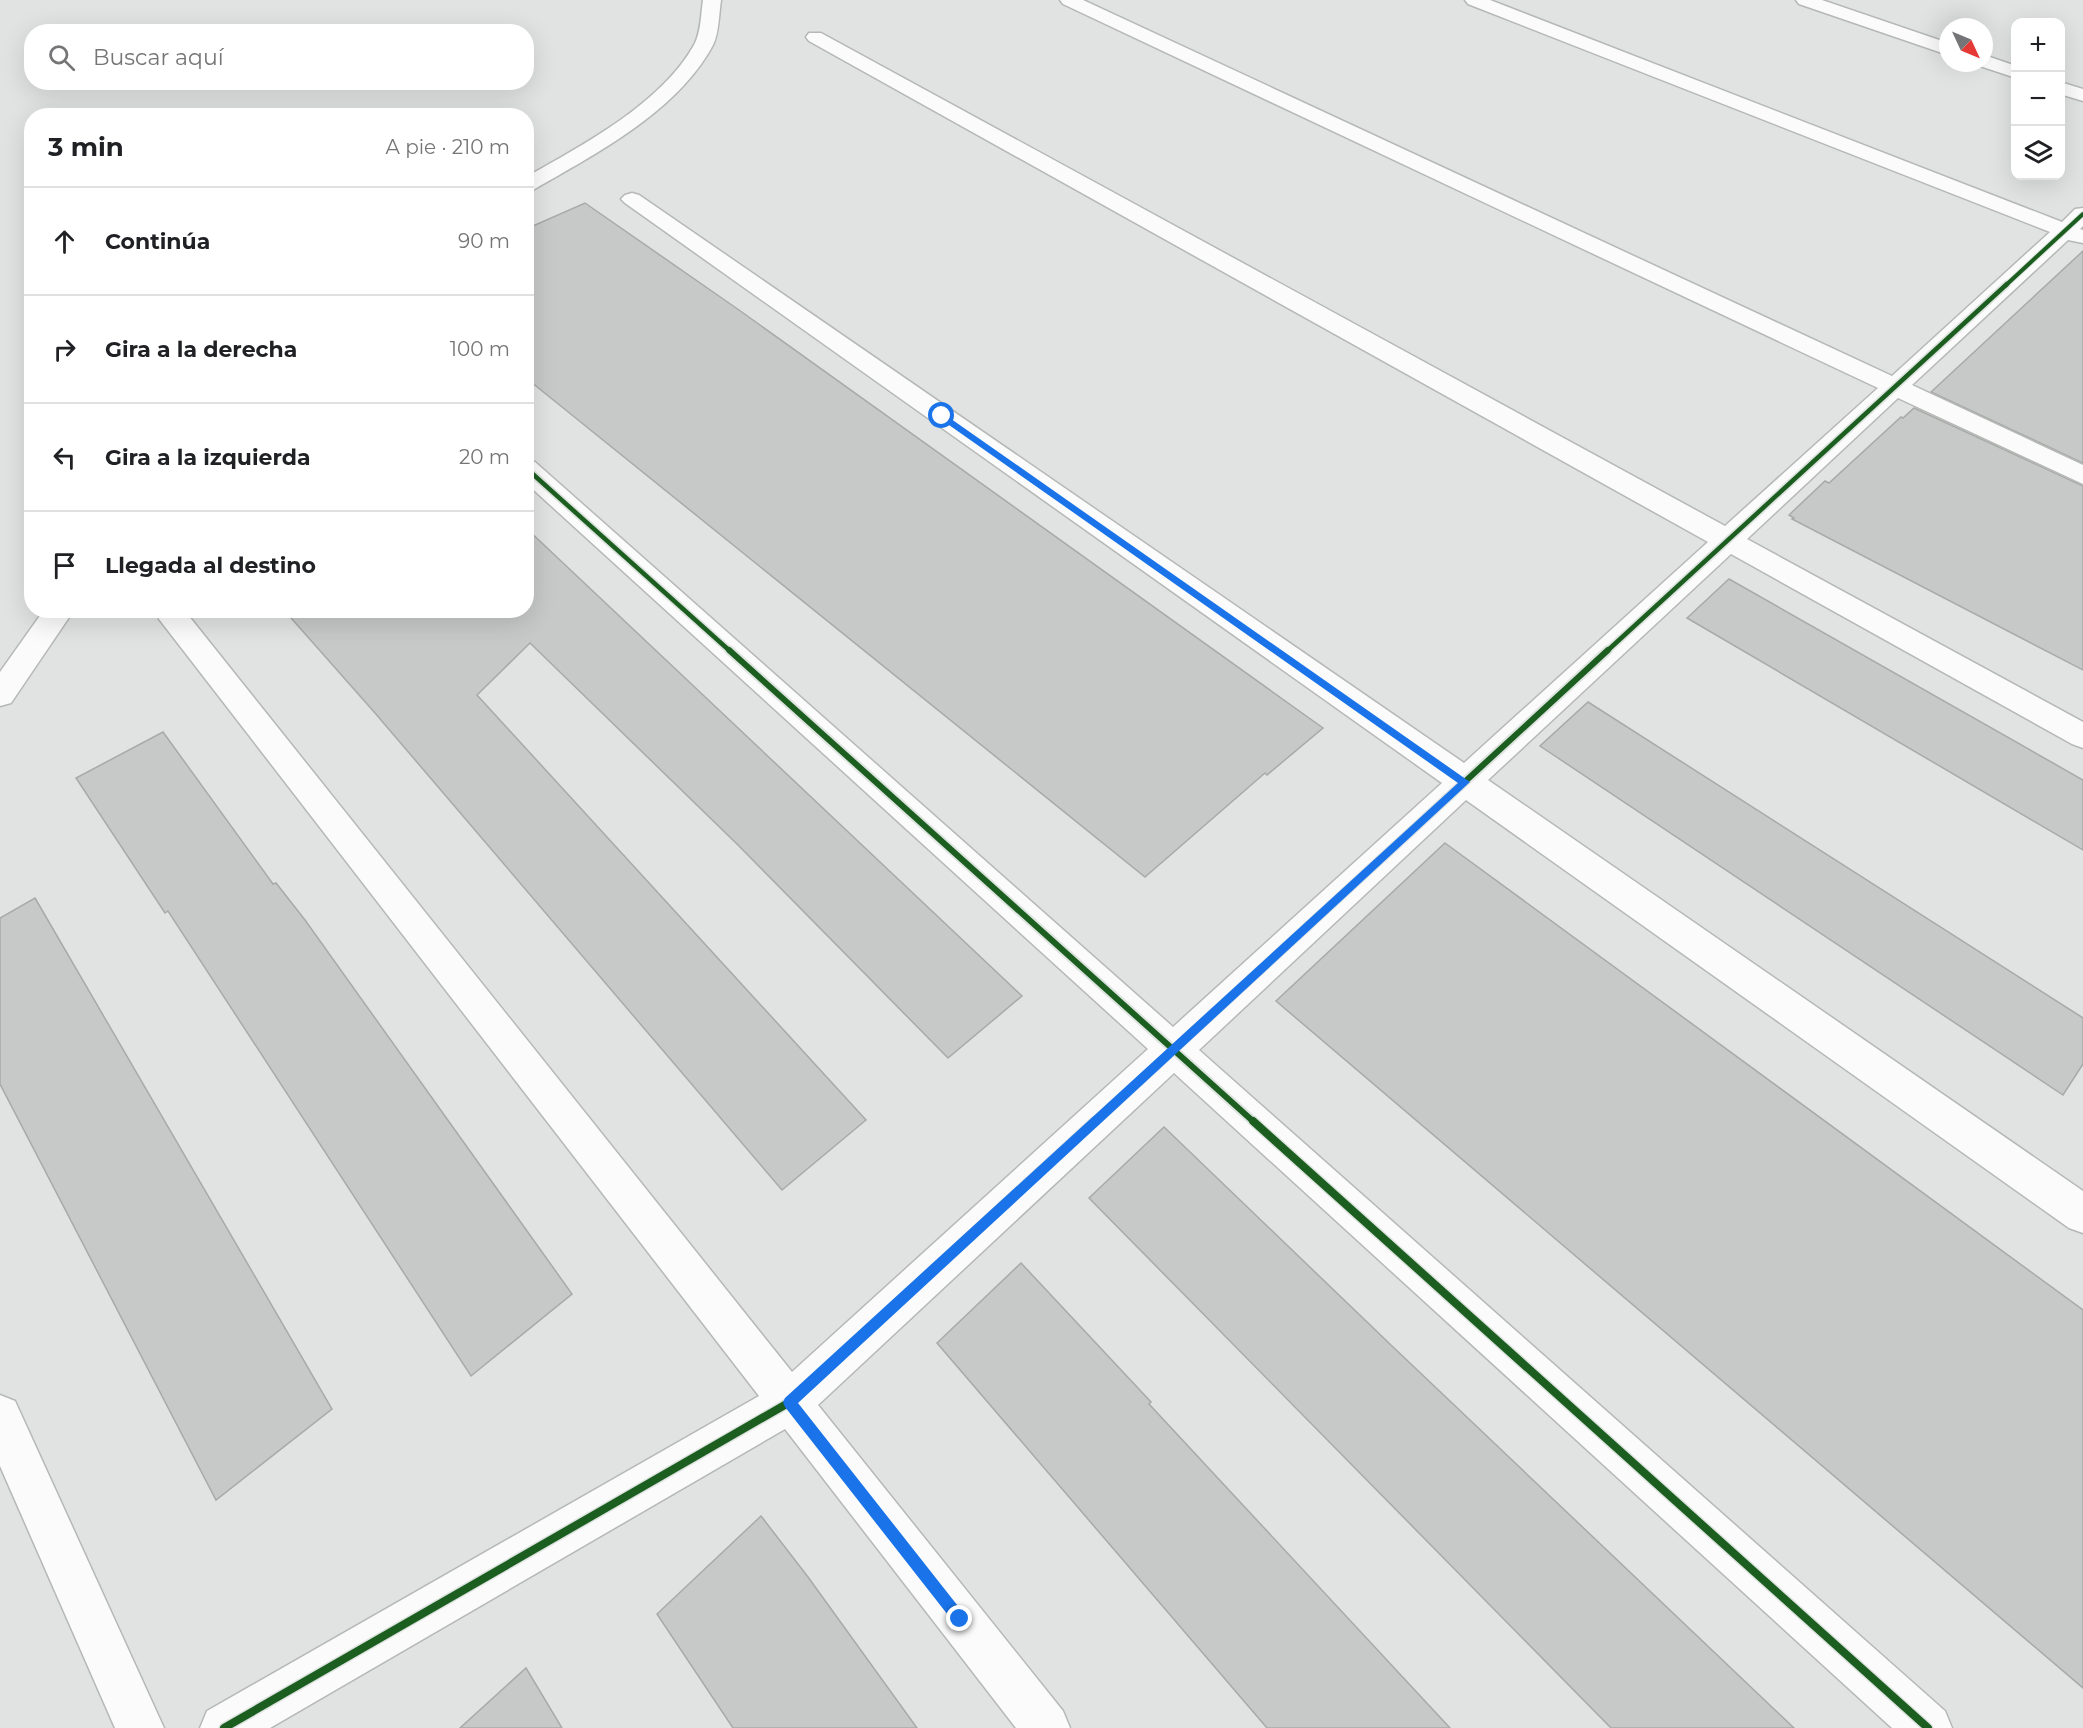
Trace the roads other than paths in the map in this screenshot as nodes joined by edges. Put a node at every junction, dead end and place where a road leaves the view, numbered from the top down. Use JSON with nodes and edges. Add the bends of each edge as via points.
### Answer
{"nodes":[{"id":1,"x":712,"y":0,"type":"edge"},
{"id":2,"x":1069,"y":0,"type":"edge"},
{"id":3,"x":1474,"y":0,"type":"edge"},
{"id":4,"x":1805,"y":0,"type":"edge"},
{"id":5,"x":815,"y":37,"type":"dead end"},
{"id":6,"x":1939,"y":46,"type":"edge"},
{"id":7,"x":1993,"y":64,"type":"edge"},
{"id":8,"x":2011,"y":70,"type":"edge"},
{"id":9,"x":2065,"y":89,"type":"edge"},
{"id":10,"x":2083,"y":95,"type":"edge"},
{"id":11,"x":534,"y":181,"type":"edge"},
{"id":12,"x":632,"y":199,"type":"dead end"},
{"id":13,"x":2077,"y":228,"type":"edge"},
{"id":14,"x":1894,"y":388,"type":"junction"},
{"id":15,"x":534,"y":475,"type":"edge"},
{"id":16,"x":2083,"y":475,"type":"edge"},
{"id":17,"x":1728,"y":540,"type":"junction"},
{"id":18,"x":54,"y":618,"type":"edge"},
{"id":19,"x":174,"y":618,"type":"edge"},
{"id":20,"x":0,"y":695,"type":"edge"},
{"id":21,"x":2083,"y":736,"type":"edge"},
{"id":22,"x":1465,"y":782,"type":"junction"},
{"id":23,"x":1173,"y":1049,"type":"junction"},
{"id":24,"x":2083,"y":1214,"type":"edge"},
{"id":25,"x":789,"y":1402,"type":"junction"},
{"id":26,"x":0,"y":1416,"type":"edge"},
{"id":27,"x":140,"y":1728,"type":"edge"},
{"id":28,"x":224,"y":1728,"type":"edge"},
{"id":29,"x":1046,"y":1728,"type":"edge"},
{"id":30,"x":1928,"y":1728,"type":"edge"}],
"edges":[{"from":1,"to":11,"type":"street","via":[[705,43],[676,85],[600,143]]},
{"from":2,"to":14,"type":"street"},
{"from":3,"to":13,"type":"street"},
{"from":4,"to":6,"type":"street"},
{"from":5,"to":17,"type":"street"},
{"from":7,"to":8,"type":"street"},
{"from":9,"to":10,"type":"street"},
{"from":12,"to":22,"type":"street"},
{"from":13,"to":14,"type":"street"},
{"from":14,"to":16,"type":"street"},
{"from":14,"to":17,"type":"street"},
{"from":15,"to":23,"type":"street"},
{"from":17,"to":21,"type":"street"},
{"from":17,"to":22,"type":"street"},
{"from":18,"to":20,"type":"street"},
{"from":19,"to":25,"type":"street"},
{"from":22,"to":23,"type":"street"},
{"from":22,"to":24,"type":"street"},
{"from":23,"to":25,"type":"street"},
{"from":23,"to":30,"type":"street"},
{"from":25,"to":28,"type":"street"},
{"from":25,"to":29,"type":"street"},
{"from":26,"to":27,"type":"street"}]}
